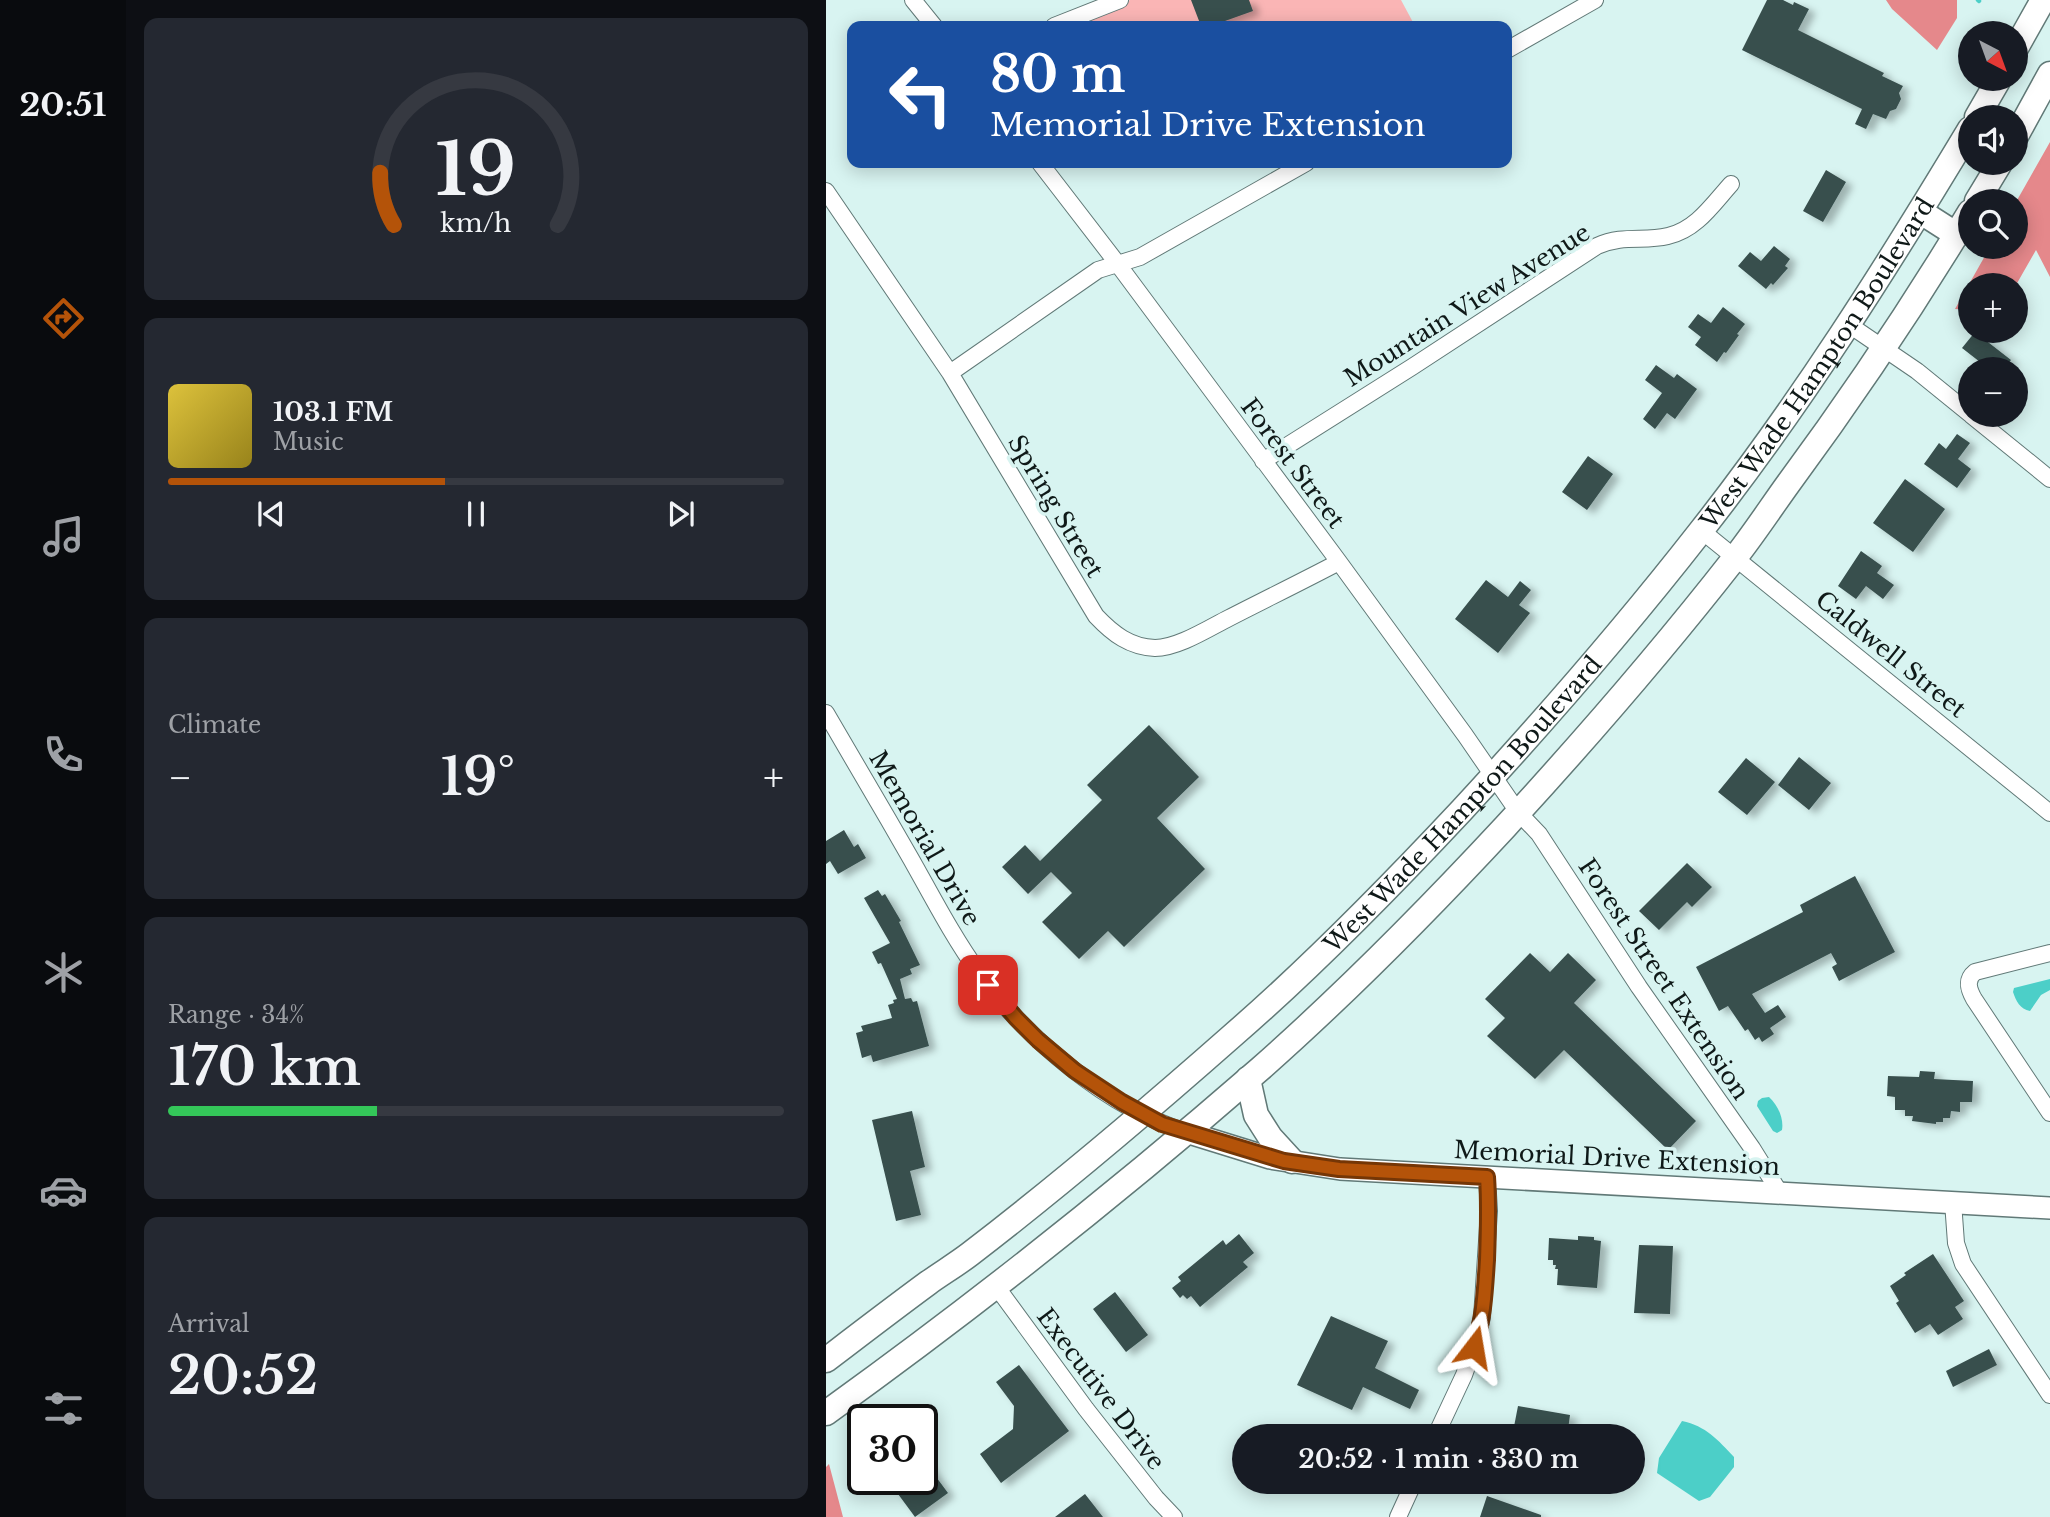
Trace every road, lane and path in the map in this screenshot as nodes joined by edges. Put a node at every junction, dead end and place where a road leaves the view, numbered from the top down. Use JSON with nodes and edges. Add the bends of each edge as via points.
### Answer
{"nodes":[{"id":1,"x":914,"y":0,"type":"edge"},
{"id":2,"x":1073,"y":0,"type":"edge"},
{"id":3,"x":1120,"y":0,"type":"edge"},
{"id":4,"x":1595,"y":0,"type":"edge"},
{"id":5,"x":2043,"y":0,"type":"edge"},
{"id":6,"x":1083,"y":15,"type":"junction"},
{"id":7,"x":930,"y":21,"type":"edge"},
{"id":8,"x":1067,"y":21,"type":"edge"},
{"id":9,"x":2028,"y":27,"type":"edge"},
{"id":10,"x":1512,"y":47,"type":"edge"},
{"id":11,"x":2050,"y":74,"type":"edge"},
{"id":12,"x":2028,"y":114,"type":"edge"},
{"id":13,"x":1958,"y":149,"type":"edge"},
{"id":14,"x":1044,"y":168,"type":"edge"},
{"id":15,"x":1297,"y":168,"type":"edge"},
{"id":16,"x":1731,"y":184,"type":"dead end"},
{"id":17,"x":826,"y":191,"type":"edge"},
{"id":18,"x":1921,"y":212,"type":"junction"},
{"id":19,"x":1957,"y":235,"type":"joint"},
{"id":20,"x":1117,"y":263,"type":"junction"},
{"id":21,"x":1848,"y":324,"type":"junction"},
{"id":22,"x":1883,"y":348,"type":"junction"},
{"id":23,"x":950,"y":373,"type":"junction"},
{"id":24,"x":1958,"y":404,"type":"edge"},
{"id":25,"x":1986,"y":427,"type":"edge"},
{"id":26,"x":1263,"y":461,"type":"junction"},
{"id":27,"x":2050,"y":479,"type":"edge"},
{"id":28,"x":1702,"y":531,"type":"junction"},
{"id":29,"x":1735,"y":557,"type":"junction"},
{"id":30,"x":1339,"y":562,"type":"junction"},
{"id":31,"x":826,"y":713,"type":"edge"},
{"id":32,"x":1506,"y":794,"type":"junction"},
{"id":33,"x":2050,"y":813,"type":"edge"},
{"id":34,"x":2050,"y":953,"type":"edge"},
{"id":35,"x":1248,"y":1079,"type":"junction"},
{"id":36,"x":1142,"y":1113,"type":"junction"},
{"id":37,"x":2050,"y":1113,"type":"edge"},
{"id":38,"x":1186,"y":1132,"type":"junction"},
{"id":39,"x":1292,"y":1161,"type":"junction"},
{"id":40,"x":1487,"y":1177,"type":"junction"},
{"id":41,"x":1780,"y":1193,"type":"junction"},
{"id":42,"x":1952,"y":1202,"type":"junction"},
{"id":43,"x":2050,"y":1208,"type":"edge"},
{"id":44,"x":996,"y":1286,"type":"junction"},
{"id":45,"x":826,"y":1360,"type":"edge"},
{"id":46,"x":2050,"y":1395,"type":"edge"},
{"id":47,"x":826,"y":1413,"type":"edge"},
{"id":48,"x":1441,"y":1424,"type":"edge"},
{"id":49,"x":1408,"y":1494,"type":"edge"},
{"id":50,"x":1174,"y":1517,"type":"edge"},
{"id":51,"x":1398,"y":1517,"type":"edge"}],
"edges":[{"from":1,"to":7,"type":"street"},
{"from":2,"to":6,"type":"street"},
{"from":3,"to":6,"type":"street"},
{"from":4,"to":10,"type":"street"},
{"from":5,"to":9,"type":"main road"},
{"from":6,"to":8,"type":"street"},
{"from":11,"to":12,"type":"main road"},
{"from":13,"to":18,"type":"main road","name":"West Wade Hampton Boulevard"},
{"from":14,"to":20,"type":"street","name":"Forest Street"},
{"from":15,"to":20,"type":"street","via":[[1140,257]]},
{"from":16,"to":26,"type":"street","name":"Mountain View Avenue","via":[[1684,231],[1597,246]]},
{"from":17,"to":23,"type":"street","name":"Spring Street"},
{"from":18,"to":19,"type":"main road"},
{"from":18,"to":21,"type":"main road","name":"West Wade Hampton Boulevard"},
{"from":19,"to":22,"type":"main road","name":"West Wade Hampton Boulevard"},
{"from":20,"to":23,"type":"street","via":[[1098,270]]},
{"from":20,"to":26,"type":"street","name":"Forest Street"},
{"from":21,"to":22,"type":"street"},
{"from":21,"to":28,"type":"main road","name":"West Wade Hampton Boulevard"},
{"from":22,"to":24,"type":"street"},
{"from":22,"to":29,"type":"main road","name":"West Wade Hampton Boulevard"},
{"from":23,"to":30,"type":"street","name":"Spring Street","via":[[1096,616],[1124,641],[1157,648],[1170,645]]},
{"from":25,"to":27,"type":"street"},
{"from":26,"to":30,"type":"street","name":"Forest Street"},
{"from":28,"to":29,"type":"street","name":"Caldwell Street"},
{"from":28,"to":32,"type":"main road","name":"West Wade Hampton Boulevard","via":[[1594,663]]},
{"from":29,"to":32,"type":"main road","name":"West Wade Hampton Boulevard","via":[[1634,682]]},
{"from":29,"to":33,"type":"street","name":"Caldwell Street"},
{"from":30,"to":32,"type":"street","name":"Forest Street"},
{"from":31,"to":36,"type":"street","name":"Memorial Drive","via":[[961,947],[997,997],[1075,1071]]},
{"from":32,"to":35,"type":"main road","name":"West Wade Hampton Boulevard","via":[[1446,890]]},
{"from":32,"to":36,"type":"main road","name":"West Wade Hampton Boulevard","via":[[1415,860],[1334,942]]},
{"from":32,"to":41,"type":"street","name":"Forest Street Extension","via":[[1539,834]]},
{"from":34,"to":37,"type":"street","via":[[1975,972],[1968,987]]},
{"from":35,"to":38,"type":"main road","name":"West Wade Hampton Boulevard"},
{"from":35,"to":39,"type":"main road","via":[[1256,1115]]},
{"from":36,"to":38,"type":"street","name":"Memorial Drive"},
{"from":36,"to":45,"type":"main road","name":"West Wade Hampton Boulevard","via":[[966,1257]]},
{"from":38,"to":39,"type":"street","name":"Memorial Drive Extension"},
{"from":38,"to":44,"type":"main road","name":"West Wade Hampton Boulevard"},
{"from":39,"to":40,"type":"street","name":"Memorial Drive Extension","via":[[1339,1169]]},
{"from":40,"to":41,"type":"street","name":"Memorial Drive Extension"},
{"from":40,"to":48,"type":"street","via":[[1482,1317],[1464,1375]]},
{"from":41,"to":42,"type":"street","name":"Memorial Drive Extension"},
{"from":42,"to":43,"type":"street","name":"Memorial Drive Extension"},
{"from":42,"to":46,"type":"street","via":[[1956,1243],[1964,1264]]},
{"from":44,"to":47,"type":"main road","name":"West Wade Hampton Boulevard"},
{"from":44,"to":50,"type":"street","name":"Executive Drive","via":[[1086,1409]]},
{"from":49,"to":51,"type":"street"}]}
